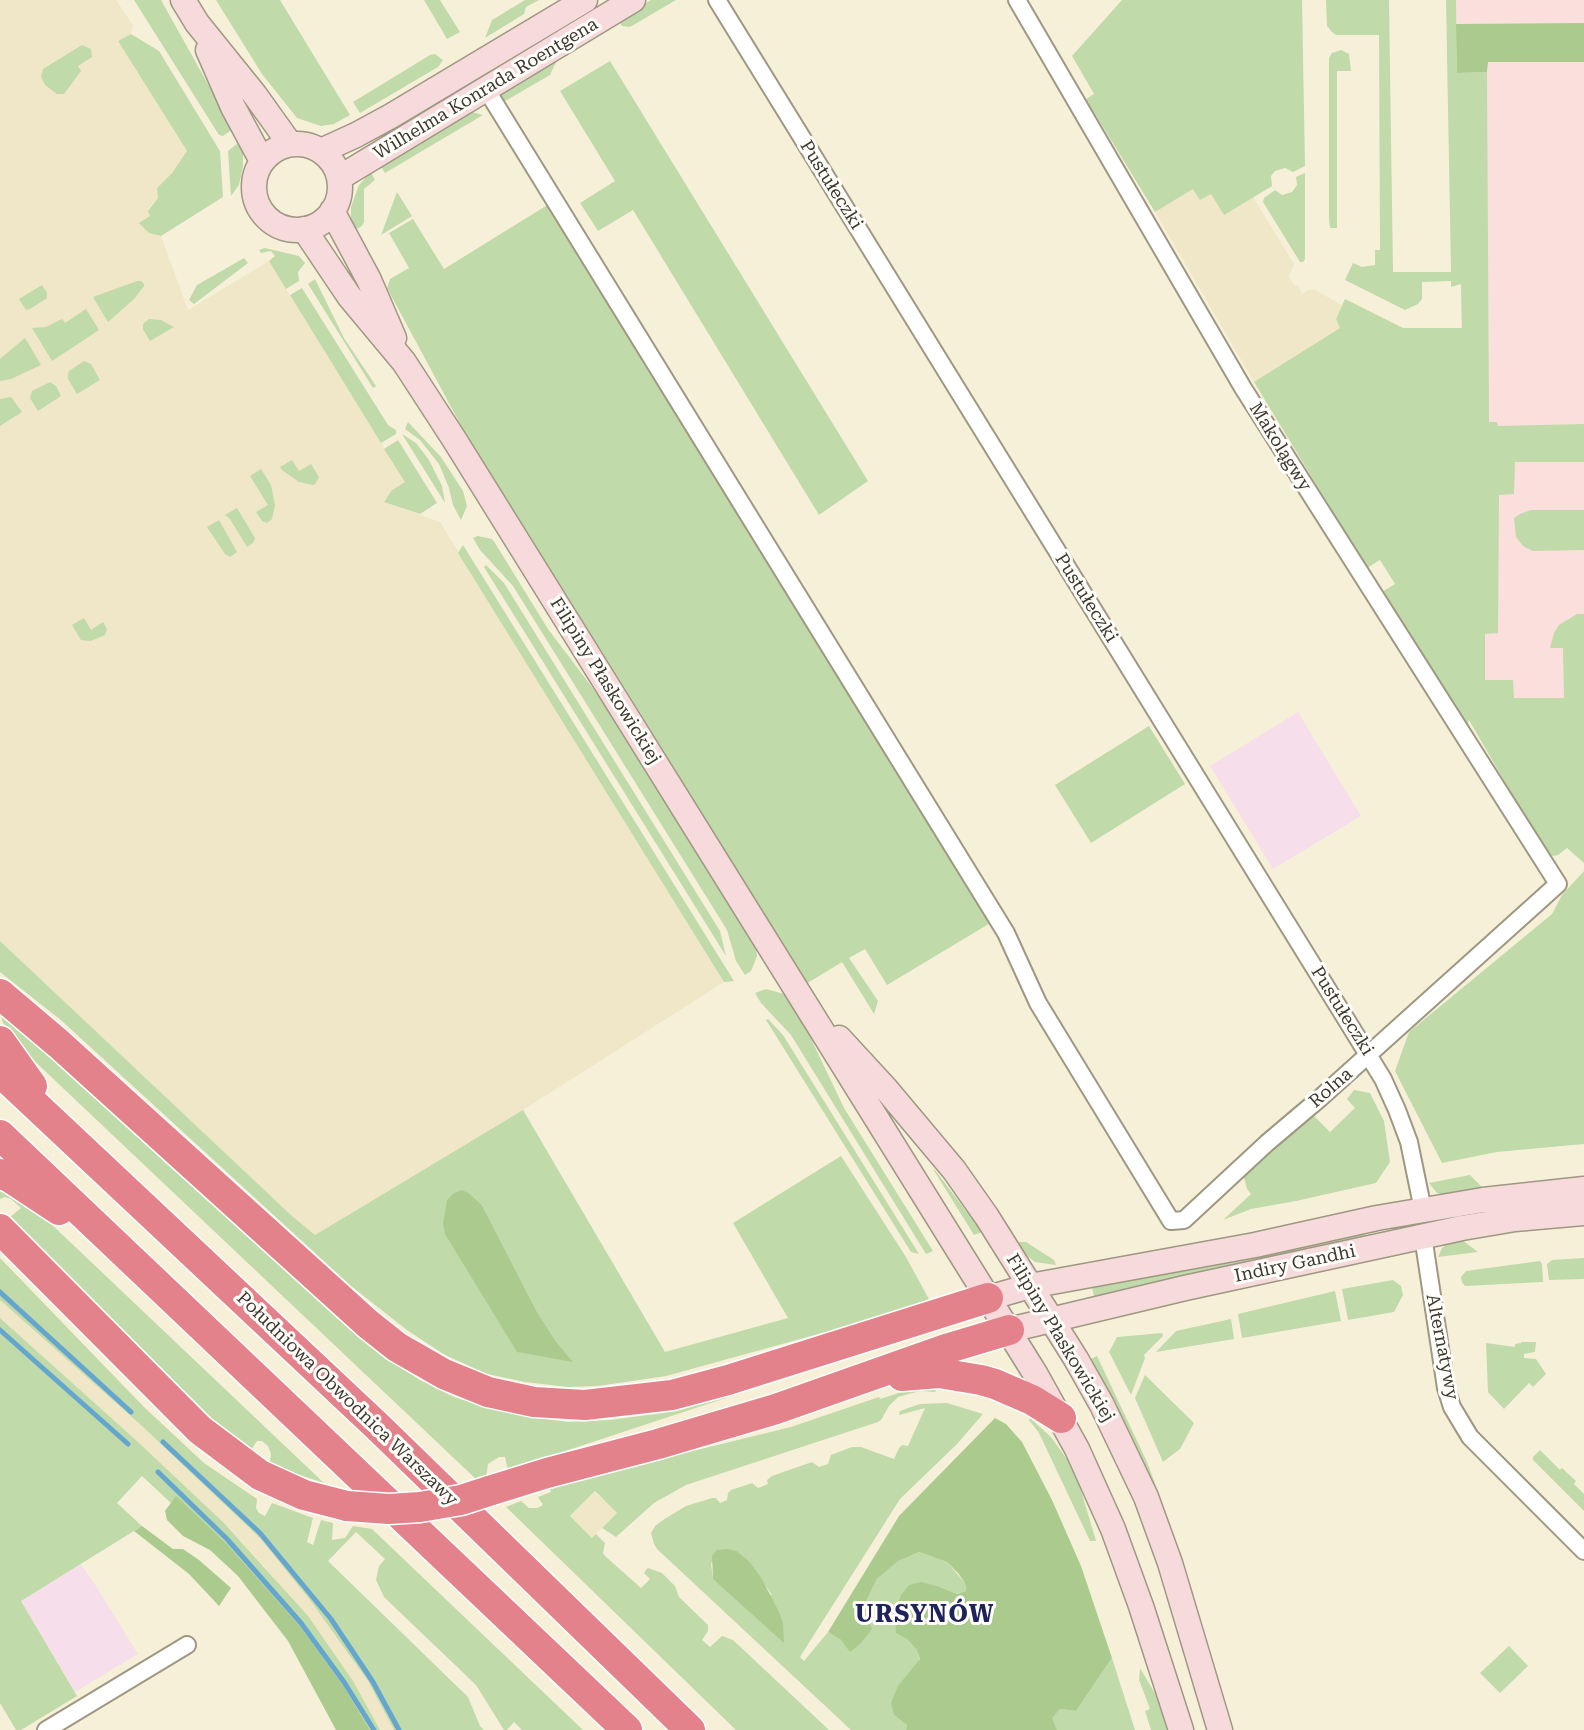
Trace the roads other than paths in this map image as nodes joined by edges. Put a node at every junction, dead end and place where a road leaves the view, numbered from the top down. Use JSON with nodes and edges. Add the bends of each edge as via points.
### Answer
{"nodes":[{"id":1,"x":183,"y":0,"type":"edge"},
{"id":2,"x":585,"y":0,"type":"edge"},
{"id":3,"x":633,"y":0,"type":"edge"},
{"id":4,"x":717,"y":0,"type":"edge"},
{"id":5,"x":1017,"y":0,"type":"edge"},
{"id":6,"x":197,"y":23,"type":"junction"},
{"id":7,"x":486,"y":89,"type":"junction"},
{"id":8,"x":290,"y":144,"type":"junction"},
{"id":9,"x":321,"y":151,"type":"junction"},
{"id":10,"x":262,"y":161,"type":"junction"},
{"id":11,"x":339,"y":178,"type":"junction"},
{"id":12,"x":332,"y":211,"type":"junction"},
{"id":13,"x":304,"y":229,"type":"junction"},
{"id":14,"x":404,"y":362,"type":"junction"},
{"id":15,"x":1558,"y":884,"type":"joint"},
{"id":16,"x":0,"y":994,"type":"edge"},
{"id":17,"x":804,"y":1002,"type":"junction"},
{"id":18,"x":0,"y":1041,"type":"edge"},
{"id":19,"x":1369,"y":1055,"type":"junction"},
{"id":20,"x":0,"y":1072,"type":"edge"},
{"id":21,"x":64,"y":1132,"type":"junction"},
{"id":22,"x":0,"y":1135,"type":"edge"},
{"id":23,"x":0,"y":1174,"type":"edge"},
{"id":24,"x":1584,"y":1189,"type":"edge"},
{"id":25,"x":1423,"y":1210,"type":"junction"},
{"id":26,"x":1584,"y":1213,"type":"edge"},
{"id":27,"x":0,"y":1229,"type":"edge"},
{"id":28,"x":1423,"y":1236,"type":"junction"},
{"id":29,"x":115,"y":1244,"type":"junction"},
{"id":30,"x":1030,"y":1286,"type":"junction"},
{"id":31,"x":988,"y":1298,"type":"junction"},
{"id":32,"x":1051,"y":1320,"type":"junction"},
{"id":33,"x":1010,"y":1330,"type":"junction"},
{"id":34,"x":867,"y":1379,"type":"junction"},
{"id":35,"x":1061,"y":1418,"type":"junction"},
{"id":36,"x":1584,"y":1551,"type":"edge"},
{"id":37,"x":187,"y":1645,"type":"dead end"},
{"id":38,"x":46,"y":1730,"type":"edge"},
{"id":39,"x":627,"y":1730,"type":"edge"},
{"id":40,"x":690,"y":1730,"type":"edge"},
{"id":41,"x":1181,"y":1730,"type":"edge"},
{"id":42,"x":1220,"y":1730,"type":"edge"}],
"edges":[{"from":1,"to":6,"type":"main road"},
{"from":2,"to":9,"type":"main road","name":"Wilhelma Konrada Roentgena","via":[[391,116]]},
{"from":3,"to":7,"type":"main road","name":"Wilhelma Konrada Roentgena"},
{"from":4,"to":19,"type":"street","name":"Pustułeczki"},
{"from":5,"to":15,"type":"street","name":"Makolągwy","via":[[1243,388]]},
{"from":6,"to":8,"type":"main road"},
{"from":6,"to":10,"type":"main road","via":[[233,107]]},
{"from":7,"to":11,"type":"main road","name":"Wilhelma Konrada Roentgena"},
{"from":7,"to":19,"type":"street","name":"Rolna","via":[[1006,933],[1038,1003],[1171,1221],[1184,1220]]},
{"from":8,"to":9,"type":"main road"},
{"from":8,"to":10,"type":"main road"},
{"from":9,"to":11,"type":"main road","via":[[331,160]]},
{"from":10,"to":13,"type":"main road","via":[[255,174],[254,189],[260,208],[281,227]]},
{"from":11,"to":12,"type":"main road","via":[[340,190]]},
{"from":12,"to":13,"type":"main road","via":[[320,223]]},
{"from":12,"to":14,"type":"main road","name":"Filipiny Płaskowickiej","via":[[369,280]]},
{"from":13,"to":14,"type":"main road","name":"Filipiny Płaskowickiej","via":[[349,296]]},
{"from":14,"to":17,"type":"main road","name":"Filipiny Płaskowickiej"},
{"from":15,"to":19,"type":"street","name":"Rolna"},
{"from":16,"to":31,"type":"highway","via":[[368,1324],[397,1347],[444,1374],[488,1392],[534,1402],[585,1405],[672,1395]]},
{"from":17,"to":30,"type":"main road","name":"Filipiny Płaskowickiej","via":[[886,1089],[954,1170]]},
{"from":17,"to":31,"type":"main road","name":"Filipiny Płaskowickiej"},
{"from":18,"to":21,"type":"highway"},
{"from":19,"to":25,"type":"street","name":"Pustułeczki","via":[[1388,1089],[1409,1142]]},
{"from":20,"to":21,"type":"highway","name":"Południowa Obwodnica Warszawy"},
{"from":21,"to":40,"type":"highway","name":"Południowa Obwodnica Warszawy","via":[[377,1426]]},
{"from":22,"to":29,"type":"highway"},
{"from":23,"to":29,"type":"highway"},
{"from":24,"to":25,"type":"main road","name":"Indiry Gandhi"},
{"from":25,"to":30,"type":"main road","name":"Indiry Gandhi"},
{"from":26,"to":28,"type":"main road","name":"Indiry Gandhi","via":[[1515,1219]]},
{"from":27,"to":34,"type":"highway","bridge":true,"via":[[216,1443],[260,1475],[286,1488],[347,1506],[389,1509],[461,1500]]},
{"from":28,"to":32,"type":"main road","name":"Indiry Gandhi"},
{"from":28,"to":36,"type":"street","name":"Alternatywy","via":[[1446,1388],[1456,1413],[1470,1437]]},
{"from":29,"to":39,"type":"highway"},
{"from":30,"to":31,"type":"main road","name":"Indiry Gandhi"},
{"from":30,"to":32,"type":"main road","name":"Filipiny Płaskowickiej"},
{"from":31,"to":33,"type":"main road","name":"Filipiny Płaskowickiej"},
{"from":32,"to":33,"type":"main road","name":"Indiry Gandhi"},
{"from":32,"to":42,"type":"main road","name":"Filipiny Płaskowickiej","via":[[1102,1405],[1146,1497]]},
{"from":33,"to":34,"type":"highway"},
{"from":33,"to":35,"type":"main road","name":"Filipiny Płaskowickiej"},
{"from":34,"to":35,"type":"highway","via":[[939,1373],[981,1380],[1032,1400]]},
{"from":35,"to":41,"type":"main road","name":"Filipiny Płaskowickiej","via":[[1121,1549]]},
{"from":37,"to":38,"type":"street"}]}
